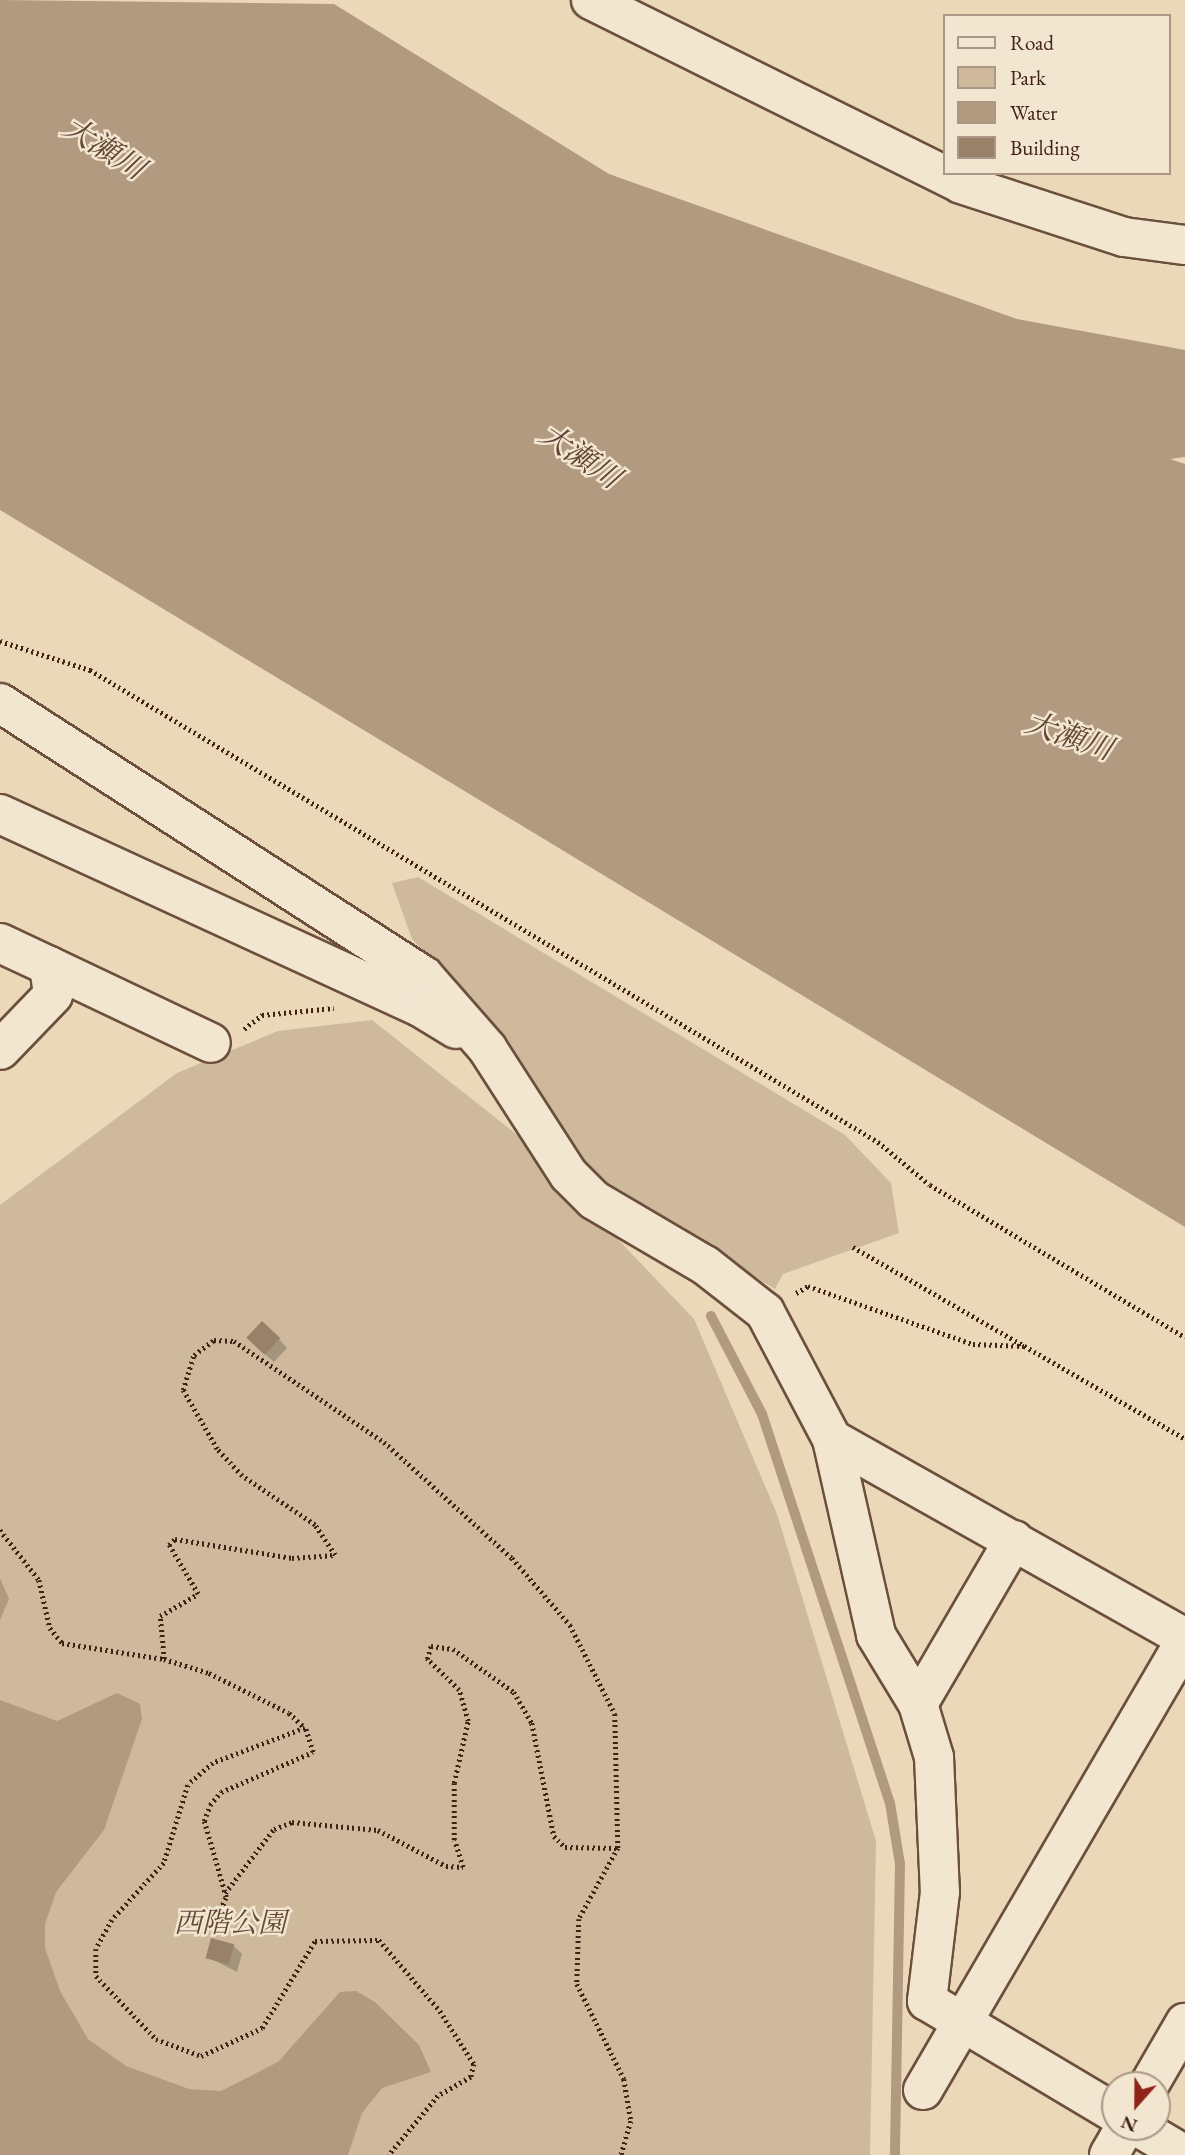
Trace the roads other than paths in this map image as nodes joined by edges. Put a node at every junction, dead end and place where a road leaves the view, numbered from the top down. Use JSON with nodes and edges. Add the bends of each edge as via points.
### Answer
{"nodes":[{"id":1,"x":591,"y":0,"type":"edge"},
{"id":2,"x":1185,"y":245,"type":"edge"},
{"id":3,"x":0,"y":703,"type":"edge"},
{"id":4,"x":0,"y":814,"type":"edge"},
{"id":5,"x":0,"y":943,"type":"edge"},
{"id":6,"x":49,"y":966,"type":"junction"},
{"id":7,"x":211,"y":1043,"type":"road end"},
{"id":8,"x":487,"y":1048,"type":"junction"},
{"id":9,"x":0,"y":1050,"type":"edge"},
{"id":10,"x":832,"y":1439,"type":"junction"},
{"id":11,"x":1014,"y":1540,"type":"junction"},
{"id":12,"x":1185,"y":1640,"type":"edge"},
{"id":13,"x":918,"y":1704,"type":"junction"},
{"id":14,"x":959,"y":2021,"type":"junction"},
{"id":15,"x":1185,"y":2023,"type":"edge"},
{"id":16,"x":1157,"y":2071,"type":"edge"},
{"id":17,"x":923,"y":2090,"type":"dead end"},
{"id":18,"x":1101,"y":2105,"type":"edge"},
{"id":19,"x":1162,"y":2141,"type":"edge"},
{"id":20,"x":1185,"y":2155,"type":"edge"}],
"edges":[{"from":1,"to":2,"type":"street","via":[[961,184],[1124,237]]},
{"from":3,"to":8,"type":"street","via":[[424,976]]},
{"from":4,"to":8,"type":"street","via":[[372,985]]},
{"from":5,"to":6,"type":"street"},
{"from":6,"to":7,"type":"street"},
{"from":6,"to":9,"type":"street","via":[[53,995]]},
{"from":8,"to":10,"type":"street","via":[[569,1175],[594,1200],[705,1265],[765,1312]]},
{"from":10,"to":11,"type":"street"},
{"from":10,"to":13,"type":"street","via":[[876,1635]]},
{"from":11,"to":12,"type":"street"},
{"from":11,"to":13,"type":"street"},
{"from":12,"to":14,"type":"street"},
{"from":13,"to":14,"type":"street","via":[[934,1757],[940,1892],[927,2001]]},
{"from":14,"to":17,"type":"street"},
{"from":14,"to":18,"type":"street"},
{"from":15,"to":16,"type":"street"},
{"from":19,"to":20,"type":"street"}]}
